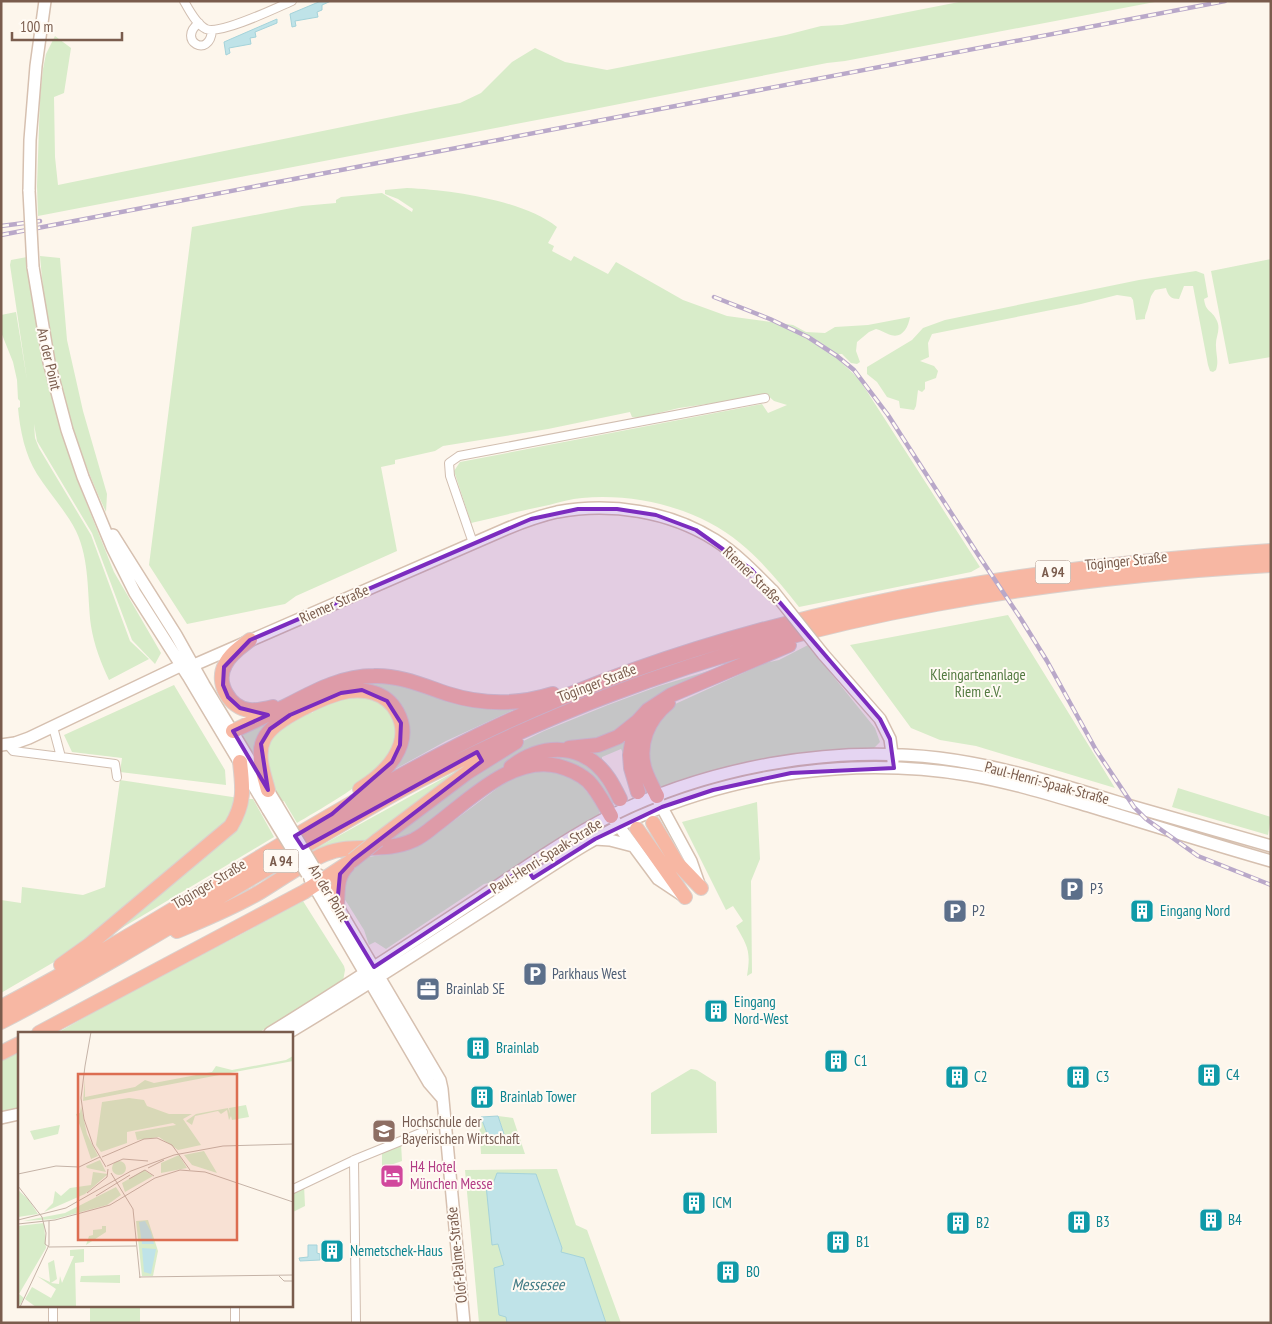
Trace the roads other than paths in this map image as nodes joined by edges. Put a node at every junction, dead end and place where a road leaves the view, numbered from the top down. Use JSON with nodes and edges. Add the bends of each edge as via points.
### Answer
{"nodes":[{"id":1,"x":46,"y":1,"type":"edge"},
{"id":2,"x":184,"y":1,"type":"edge"},
{"id":3,"x":292,"y":1,"type":"edge"},
{"id":4,"x":199,"y":23,"type":"junction"},
{"id":5,"x":212,"y":30,"type":"junction"},
{"id":6,"x":765,"y":398,"type":"dead end"},
{"id":7,"x":102,"y":519,"type":"junction"},
{"id":8,"x":473,"y":543,"type":"junction"},
{"id":9,"x":121,"y":548,"type":"junction"},
{"id":10,"x":1271,"y":551,"type":"edge"},
{"id":11,"x":1271,"y":565,"type":"edge"},
{"id":12,"x":835,"y":626,"type":"junction"},
{"id":13,"x":250,"y":640,"type":"junction"},
{"id":14,"x":180,"y":666,"type":"junction"},
{"id":15,"x":194,"y":668,"type":"junction"},
{"id":16,"x":595,"y":686,"type":"junction"},
{"id":17,"x":200,"y":687,"type":"junction"},
{"id":18,"x":685,"y":689,"type":"junction"},
{"id":19,"x":288,"y":704,"type":"junction"},
{"id":20,"x":544,"y":721,"type":"junction"},
{"id":21,"x":638,"y":721,"type":"junction"},
{"id":22,"x":53,"y":727,"type":"junction"},
{"id":23,"x":230,"y":737,"type":"junction"},
{"id":24,"x":5,"y":745,"type":"edge"},
{"id":25,"x":562,"y":749,"type":"junction"},
{"id":26,"x":892,"y":755,"type":"junction"},
{"id":27,"x":61,"y":757,"type":"junction"},
{"id":28,"x":240,"y":762,"type":"junction"},
{"id":29,"x":894,"y":768,"type":"junction"},
{"id":30,"x":117,"y":778,"type":"dead end"},
{"id":31,"x":493,"y":782,"type":"junction"},
{"id":32,"x":268,"y":790,"type":"junction"},
{"id":33,"x":638,"y":792,"type":"dead end"},
{"id":34,"x":620,"y":800,"type":"dead end"},
{"id":35,"x":659,"y":802,"type":"junction"},
{"id":36,"x":273,"y":807,"type":"junction"},
{"id":37,"x":332,"y":814,"type":"junction"},
{"id":38,"x":615,"y":821,"type":"junction"},
{"id":39,"x":653,"y":823,"type":"dead end"},
{"id":40,"x":637,"y":829,"type":"dead end"},
{"id":41,"x":595,"y":838,"type":"junction"},
{"id":42,"x":633,"y":846,"type":"junction"},
{"id":43,"x":1271,"y":846,"type":"edge"},
{"id":44,"x":353,"y":860,"type":"junction"},
{"id":45,"x":1271,"y":861,"type":"edge"},
{"id":46,"x":526,"y":867,"type":"junction"},
{"id":47,"x":314,"y":877,"type":"junction"},
{"id":48,"x":533,"y":878,"type":"junction"},
{"id":49,"x":700,"y":888,"type":"joint"},
{"id":50,"x":684,"y":897,"type":"joint"},
{"id":51,"x":337,"y":906,"type":"junction"},
{"id":52,"x":137,"y":947,"type":"junction"},
{"id":53,"x":372,"y":975,"type":"junction"},
{"id":54,"x":1,"y":999,"type":"edge"},
{"id":55,"x":1,"y":1007,"type":"edge"},
{"id":56,"x":1,"y":1022,"type":"edge"},
{"id":57,"x":41,"y":1032,"type":"edge"},
{"id":58,"x":272,"y":1032,"type":"edge"},
{"id":59,"x":289,"y":1032,"type":"edge"},
{"id":60,"x":18,"y":1044,"type":"edge"},
{"id":61,"x":1,"y":1053,"type":"edge"},
{"id":62,"x":18,"y":1114,"type":"edge"},
{"id":63,"x":1,"y":1118,"type":"edge"},
{"id":64,"x":423,"y":1132,"type":"dead end"},
{"id":65,"x":354,"y":1160,"type":"junction"},
{"id":66,"x":292,"y":1190,"type":"edge"},
{"id":67,"x":53,"y":1306,"type":"edge"},
{"id":68,"x":235,"y":1306,"type":"edge"},
{"id":69,"x":53,"y":1323,"type":"edge"},
{"id":70,"x":235,"y":1323,"type":"edge"},
{"id":71,"x":356,"y":1323,"type":"edge"},
{"id":72,"x":464,"y":1323,"type":"edge"}],
"edges":[{"from":1,"to":7,"type":"main road","name":"An der Point","bridge":true,"via":[[36,66],[30,140],[33,266],[55,387],[67,430]]},
{"from":2,"to":4,"type":"street"},
{"from":3,"to":5,"type":"street","via":[[225,28]]},
{"from":4,"to":5,"type":"street"},
{"from":4,"to":5,"type":"street","via":[[191,33],[196,44],[208,43]]},
{"from":6,"to":8,"type":"street","via":[[459,456],[449,463],[450,476]]},
{"from":7,"to":9,"type":"main road","name":"An der Point"},
{"from":7,"to":14,"type":"main road","name":"An der Point","via":[[112,548],[135,593]]},
{"from":8,"to":13,"type":"main road","name":"Riemer Straße"},
{"from":8,"to":26,"type":"main road","name":"Riemer Straße","bridge":true,"via":[[506,528],[557,512],[600,508],[636,511],[676,522],[716,541],[773,591],[880,719],[887,730]]},
{"from":9,"to":14,"type":"main road","name":"An der Point","via":[[149,606],[181,658]]},
{"from":9,"to":15,"type":"main road","name":"An der Point"},
{"from":10,"to":16,"type":"highway","name":"Töginger Straße","number":"A 94","via":[[1063,571],[870,604],[720,643]]},
{"from":11,"to":12,"type":"highway","name":"Töginger Straße","number":"A 94","via":[[1084,582],[950,602]]},
{"from":12,"to":18,"type":"highway"},
{"from":12,"to":20,"type":"highway","name":"Töginger Straße","number":"A 94","via":[[686,668]]},
{"from":13,"to":15,"type":"main road","name":"Riemer Straße"},
{"from":13,"to":19,"type":"highway","via":[[224,666],[222,685],[228,697],[240,708],[250,710]]},
{"from":14,"to":15,"type":"main road"},
{"from":14,"to":17,"type":"main road","name":"An der Point"},
{"from":14,"to":22,"type":"main road"},
{"from":15,"to":17,"type":"main road","name":"An der Point"},
{"from":16,"to":19,"type":"highway","via":[[515,702],[483,702],[399,678],[375,676],[331,684]]},
{"from":16,"to":37,"type":"highway","name":"Töginger Straße","number":"A 94","via":[[482,734]]},
{"from":17,"to":23,"type":"main road","name":"An der Point"},
{"from":18,"to":21,"type":"highway","via":[[654,705]]},
{"from":18,"to":35,"type":"highway","via":[[651,721],[644,737],[642,754],[645,770]]},
{"from":19,"to":23,"type":"highway"},
{"from":20,"to":44,"type":"highway","bridge":true,"via":[[468,772]]},
{"from":20,"to":52,"type":"highway","name":"Töginger Straße","number":"A 94","via":[[389,797]]},
{"from":21,"to":25,"type":"highway","via":[[618,737],[598,745]]},
{"from":21,"to":33,"type":"highway","via":[[630,755]]},
{"from":22,"to":24,"type":"main road"},
{"from":22,"to":27,"type":"street"},
{"from":23,"to":28,"type":"main road","name":"An der Point"},
{"from":23,"to":32,"type":"main road","name":"An der Point"},
{"from":24,"to":27,"type":"street","via":[[13,751]]},
{"from":25,"to":31,"type":"highway","via":[[548,749],[529,755]]},
{"from":25,"to":34,"type":"highway","via":[[593,761],[608,778]]},
{"from":26,"to":29,"type":"main road","name":"Riemer Straße"},
{"from":26,"to":35,"type":"main road","name":"Paul-Henri-Spaak-Straße","via":[[788,761],[729,773]]},
{"from":26,"to":43,"type":"main road","name":"Paul-Henri-Spaak-Straße","via":[[937,758],[1021,773]]},
{"from":27,"to":30,"type":"street","via":[[115,764]]},
{"from":28,"to":36,"type":"main road","name":"An der Point"},
{"from":28,"to":54,"type":"highway","via":[[243,792],[238,815],[231,826],[89,945],[54,970]]},
{"from":29,"to":35,"type":"main road","name":"Paul-Henri-Spaak-Straße","via":[[791,773]]},
{"from":29,"to":45,"type":"main road","name":"Paul-Henri-Spaak-Straße","via":[[968,775],[1018,785]]},
{"from":31,"to":38,"type":"highway","via":[[519,769],[540,764],[568,769],[589,782]]},
{"from":31,"to":52,"type":"highway","via":[[415,840],[400,846],[336,850],[323,854],[228,909]]},
{"from":32,"to":36,"type":"main road","name":"An der Point"},
{"from":32,"to":37,"type":"highway","via":[[260,755],[270,729],[290,715],[341,693],[355,690],[374,692],[391,704],[400,717],[402,734],[399,750],[378,776],[345,799]]},
{"from":35,"to":38,"type":"main road","name":"Paul-Henri-Spaak-Straße"},
{"from":35,"to":49,"type":"main road","via":[[691,862]]},
{"from":36,"to":47,"type":"main road","name":"An der Point","bridge":true},
{"from":37,"to":55,"type":"highway","name":"Töginger Straße","number":"A 94","via":[[109,947]]},
{"from":38,"to":41,"type":"main road","name":"Paul-Henri-Spaak-Straße"},
{"from":38,"to":42,"type":"main road"},
{"from":38,"to":46,"type":"main road","name":"Paul-Henri-Spaak-Straße","via":[[567,840]]},
{"from":39,"to":49,"type":"highway","via":[[677,863]]},
{"from":40,"to":50,"type":"highway"},
{"from":41,"to":42,"type":"main road"},
{"from":41,"to":48,"type":"main road","name":"Paul-Henri-Spaak-Straße"},
{"from":42,"to":50,"type":"main road","via":[[658,879]]},
{"from":44,"to":47,"type":"highway"},
{"from":44,"to":51,"type":"highway","via":[[340,874]]},
{"from":46,"to":48,"type":"main road"},
{"from":46,"to":53,"type":"main road","name":"Paul-Henri-Spaak-Straße"},
{"from":47,"to":51,"type":"main road","name":"An der Point"},
{"from":47,"to":53,"type":"main road","name":"An der Point"},
{"from":47,"to":57,"type":"highway","via":[[304,892]]},
{"from":48,"to":53,"type":"main road","name":"Paul-Henri-Spaak-Straße"},
{"from":51,"to":53,"type":"main road","name":"An der Point"},
{"from":52,"to":56,"type":"highway","name":"Töginger Straße","number":"A 94"},
{"from":53,"to":58,"type":"main road"},
{"from":53,"to":59,"type":"main road"},
{"from":53,"to":72,"type":"main road","name":"Olof-Palme-Straße","via":[[429,1083],[442,1098]]},
{"from":60,"to":61,"type":"highway"},
{"from":62,"to":63,"type":"main road"},
{"from":64,"to":65,"type":"street"},
{"from":65,"to":66,"type":"street"},
{"from":65,"to":71,"type":"street"},
{"from":67,"to":69,"type":"street"},
{"from":68,"to":70,"type":"street"}]}
